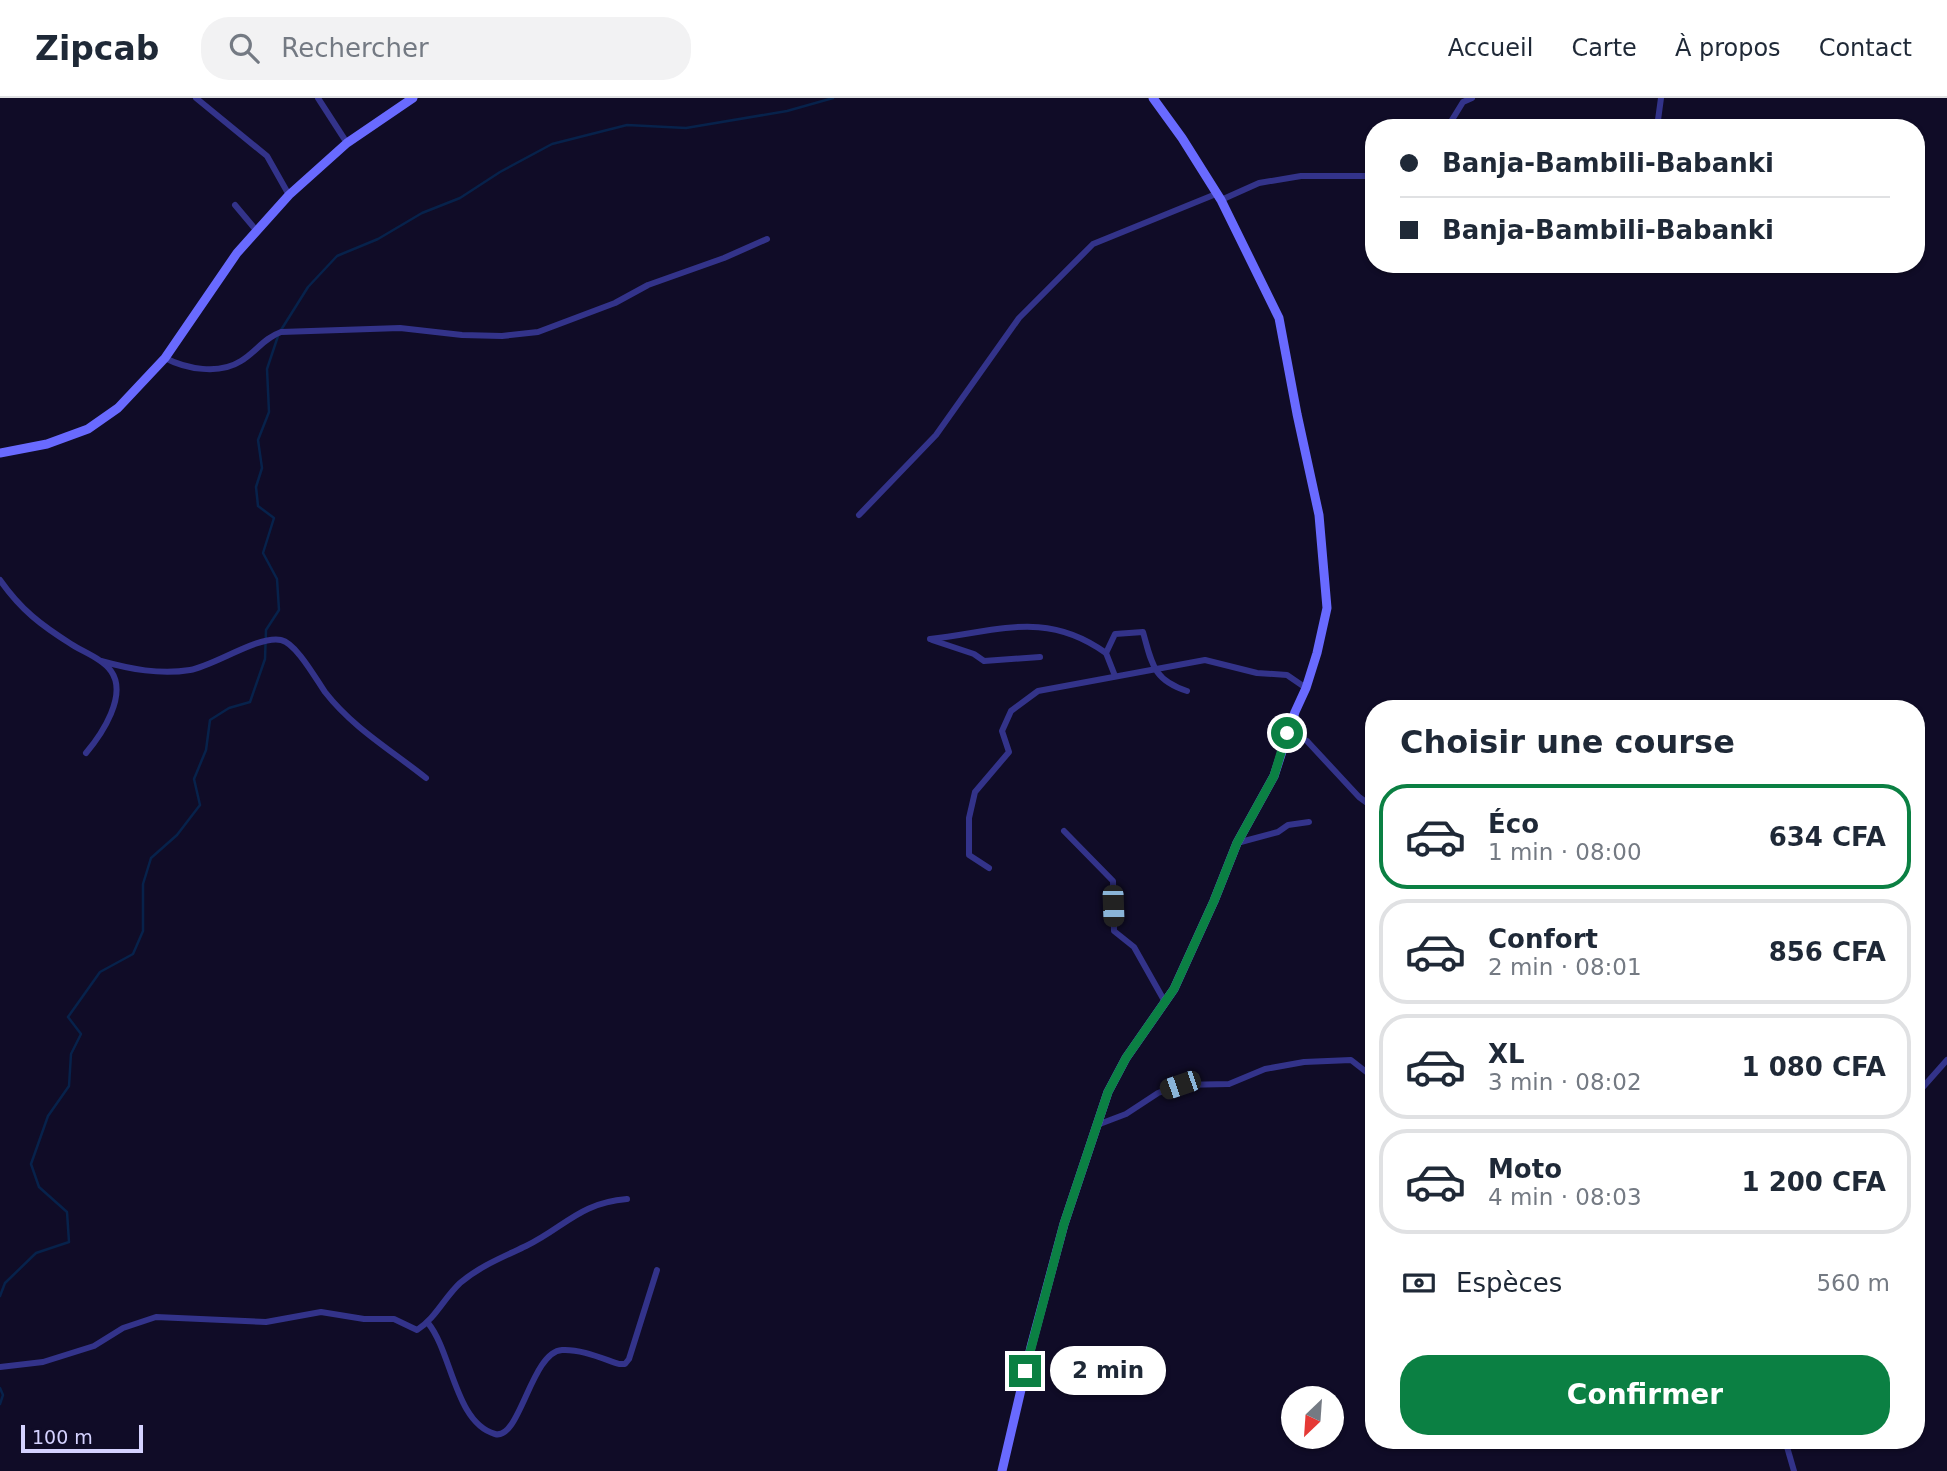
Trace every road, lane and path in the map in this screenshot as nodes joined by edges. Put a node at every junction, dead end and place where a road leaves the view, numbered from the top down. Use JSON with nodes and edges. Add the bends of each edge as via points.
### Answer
{"nodes":[{"id":1,"x":196,"y":98,"type":"edge"},
{"id":2,"x":318,"y":98,"type":"edge"},
{"id":3,"x":413,"y":98,"type":"edge"},
{"id":4,"x":1153,"y":98,"type":"edge"},
{"id":5,"x":1472,"y":98,"type":"edge"},
{"id":6,"x":1661,"y":98,"type":"edge"},
{"id":7,"x":1453,"y":119,"type":"edge"},
{"id":8,"x":1658,"y":119,"type":"edge"},
{"id":9,"x":347,"y":143,"type":"junction"},
{"id":10,"x":1365,"y":176,"type":"edge"},
{"id":11,"x":289,"y":195,"type":"junction"},
{"id":12,"x":1218,"y":197,"type":"junction"},
{"id":13,"x":235,"y":205,"type":"dead end"},
{"id":14,"x":256,"y":230,"type":"junction"},
{"id":15,"x":768,"y":239,"type":"dead end"},
{"id":16,"x":165,"y":358,"type":"junction"},
{"id":17,"x":0,"y":453,"type":"edge"},
{"id":18,"x":859,"y":515,"type":"dead end"},
{"id":19,"x":0,"y":580,"type":"edge"},
{"id":20,"x":1105,"y":653,"type":"junction"},
{"id":21,"x":1040,"y":657,"type":"dead end"},
{"id":22,"x":101,"y":662,"type":"junction"},
{"id":23,"x":1153,"y":668,"type":"junction"},
{"id":24,"x":1115,"y":676,"type":"junction"},
{"id":25,"x":1306,"y":688,"type":"junction"},
{"id":26,"x":1187,"y":691,"type":"dead end"},
{"id":27,"x":1287,"y":733,"type":"junction"},
{"id":28,"x":86,"y":753,"type":"dead end"},
{"id":29,"x":426,"y":778,"type":"dead end"},
{"id":30,"x":1365,"y":801,"type":"edge"},
{"id":31,"x":1309,"y":822,"type":"dead end"},
{"id":32,"x":1064,"y":831,"type":"dead end"},
{"id":33,"x":1237,"y":843,"type":"junction"},
{"id":34,"x":989,"y":868,"type":"dead end"},
{"id":35,"x":1166,"y":1002,"type":"junction"},
{"id":36,"x":1947,"y":1060,"type":"edge"},
{"id":37,"x":1365,"y":1072,"type":"edge"},
{"id":38,"x":1925,"y":1085,"type":"edge"},
{"id":39,"x":1095,"y":1126,"type":"junction"},
{"id":40,"x":627,"y":1199,"type":"dead end"},
{"id":41,"x":657,"y":1270,"type":"dead end"},
{"id":42,"x":428,"y":1323,"type":"junction"},
{"id":43,"x":0,"y":1367,"type":"edge"},
{"id":44,"x":1788,"y":1449,"type":"edge"},
{"id":45,"x":1002,"y":1471,"type":"edge"},
{"id":46,"x":1794,"y":1471,"type":"edge"}],
"edges":[{"from":1,"to":11,"type":"street","via":[[267,156]]},
{"from":2,"to":9,"type":"street"},
{"from":3,"to":9,"type":"street"},
{"from":4,"to":12,"type":"street"},
{"from":5,"to":7,"type":"street","via":[[1463,102]]},
{"from":6,"to":8,"type":"street"},
{"from":9,"to":11,"type":"street"},
{"from":10,"to":12,"type":"street","via":[[1301,176],[1259,183]]},
{"from":11,"to":14,"type":"street"},
{"from":12,"to":18,"type":"street","via":[[1093,244],[1019,318],[936,435]]},
{"from":12,"to":25,"type":"street","via":[[1279,318],[1319,514],[1327,608]]},
{"from":13,"to":14,"type":"street"},
{"from":14,"to":16,"type":"street"},
{"from":15,"to":16,"type":"street","via":[[538,332],[502,336],[400,328],[281,332],[268,336],[239,363],[217,368],[178,365]]},
{"from":16,"to":17,"type":"street","via":[[118,408],[88,429],[47,444]]},
{"from":19,"to":22,"type":"street","via":[[23,610]]},
{"from":20,"to":21,"type":"street","via":[[1063,630],[1030,625],[930,639],[984,661]]},
{"from":20,"to":23,"type":"street","via":[[1115,634],[1143,632]]},
{"from":20,"to":24,"type":"street"},
{"from":22,"to":28,"type":"street","via":[[116,681],[116,697]]},
{"from":22,"to":29,"type":"street","via":[[163,672],[192,670],[272,639],[284,640],[353,723]]},
{"from":23,"to":24,"type":"street"},
{"from":23,"to":25,"type":"street","via":[[1205,660],[1287,675]]},
{"from":23,"to":26,"type":"street","via":[[1169,685]]},
{"from":24,"to":34,"type":"street","via":[[1038,691],[1011,711],[1002,731],[1009,752],[975,792],[969,818],[968,855]]},
{"from":25,"to":27,"type":"street"},
{"from":27,"to":30,"type":"street","via":[[1307,741]]},
{"from":27,"to":33,"type":"street","via":[[1274,776]]},
{"from":31,"to":33,"type":"street"},
{"from":32,"to":35,"type":"street","via":[[1112,881],[1114,931],[1134,947]]},
{"from":33,"to":35,"type":"street"},
{"from":35,"to":39,"type":"street","via":[[1126,1058]]},
{"from":36,"to":38,"type":"street"},
{"from":37,"to":39,"type":"street","via":[[1351,1060],[1304,1062],[1265,1069],[1229,1084],[1180,1085]]},
{"from":39,"to":45,"type":"street","via":[[1037,1323]]},
{"from":40,"to":42,"type":"street","via":[[606,1201],[580,1212],[497,1259],[462,1281]]},
{"from":41,"to":42,"type":"street","via":[[625,1364],[559,1350],[547,1358],[520,1412],[500,1434],[472,1420],[440,1340]]},
{"from":42,"to":43,"type":"street","via":[[416,1330],[394,1319],[364,1320],[321,1312],[266,1322],[156,1317],[122,1328],[94,1346],[43,1362]]},
{"from":44,"to":46,"type":"street"}]}
